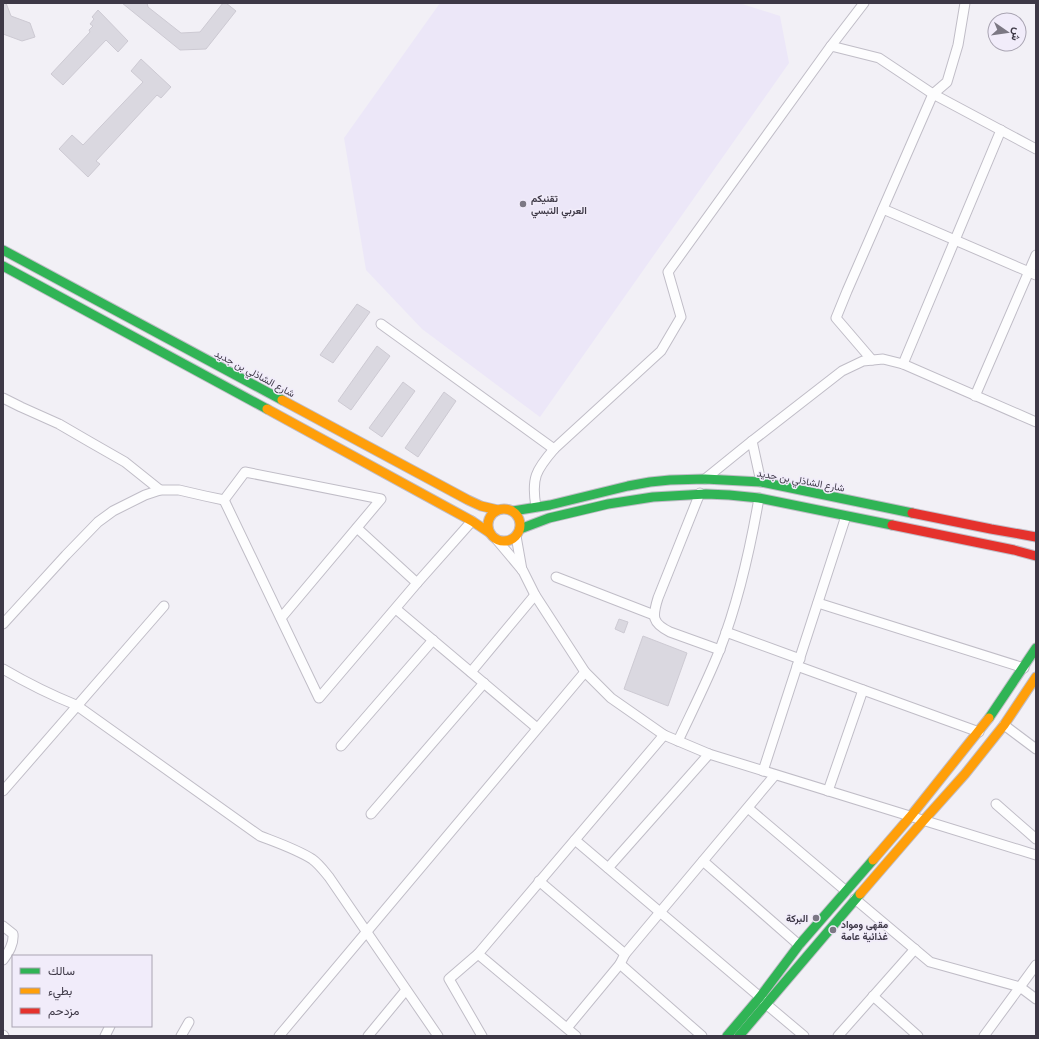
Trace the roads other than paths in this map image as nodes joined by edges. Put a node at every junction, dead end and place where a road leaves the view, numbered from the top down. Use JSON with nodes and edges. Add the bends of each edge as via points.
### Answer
{"nodes":[{"id":1,"x":864,"y":3,"type":"edge"},
{"id":2,"x":966,"y":3,"type":"edge"},
{"id":3,"x":831,"y":46,"type":"junction"},
{"id":4,"x":934,"y":94,"type":"junction"},
{"id":5,"x":1001,"y":130,"type":"junction"},
{"id":6,"x":1036,"y":149,"type":"edge"},
{"id":7,"x":883,"y":209,"type":"junction"},
{"id":8,"x":955,"y":240,"type":"junction"},
{"id":9,"x":3,"y":250,"type":"edge"},
{"id":10,"x":1036,"y":255,"type":"edge"},
{"id":11,"x":3,"y":266,"type":"edge"},
{"id":12,"x":1032,"y":273,"type":"edge"},
{"id":13,"x":382,"y":324,"type":"dead end"},
{"id":14,"x":872,"y":360,"type":"junction"},
{"id":15,"x":902,"y":364,"type":"junction"},
{"id":16,"x":975,"y":396,"type":"junction"},
{"id":17,"x":3,"y":398,"type":"edge"},
{"id":18,"x":1036,"y":422,"type":"edge"},
{"id":19,"x":752,"y":441,"type":"junction"},
{"id":20,"x":554,"y":449,"type":"junction"},
{"id":21,"x":705,"y":479,"type":"junction"},
{"id":22,"x":761,"y":482,"type":"junction"},
{"id":23,"x":160,"y":490,"type":"junction"},
{"id":24,"x":700,"y":494,"type":"junction"},
{"id":25,"x":759,"y":498,"type":"junction"},
{"id":26,"x":224,"y":500,"type":"junction"},
{"id":27,"x":536,"y":507,"type":"junction"},
{"id":28,"x":498,"y":510,"type":"junction"},
{"id":29,"x":513,"y":511,"type":"junction"},
{"id":30,"x":846,"y":516,"type":"junction"},
{"id":31,"x":472,"y":521,"type":"junction"},
{"id":32,"x":357,"y":528,"type":"junction"},
{"id":33,"x":518,"y":533,"type":"junction"},
{"id":34,"x":494,"y":536,"type":"junction"},
{"id":35,"x":1036,"y":537,"type":"edge"},
{"id":36,"x":1036,"y":556,"type":"edge"},
{"id":37,"x":523,"y":571,"type":"junction"},
{"id":38,"x":556,"y":577,"type":"dead end"},
{"id":39,"x":417,"y":583,"type":"junction"},
{"id":40,"x":535,"y":595,"type":"junction"},
{"id":41,"x":818,"y":603,"type":"junction"},
{"id":42,"x":164,"y":606,"type":"dead end"},
{"id":43,"x":396,"y":609,"type":"junction"},
{"id":44,"x":654,"y":615,"type":"junction"},
{"id":45,"x":281,"y":618,"type":"junction"},
{"id":46,"x":3,"y":624,"type":"edge"},
{"id":47,"x":726,"y":632,"type":"junction"},
{"id":48,"x":433,"y":640,"type":"junction"},
{"id":49,"x":1036,"y":648,"type":"edge"},
{"id":50,"x":720,"y":650,"type":"junction"},
{"id":51,"x":799,"y":663,"type":"junction"},
{"id":52,"x":1024,"y":668,"type":"junction"},
{"id":53,"x":3,"y":669,"type":"edge"},
{"id":54,"x":471,"y":672,"type":"junction"},
{"id":55,"x":585,"y":672,"type":"junction"},
{"id":56,"x":1036,"y":677,"type":"edge"},
{"id":57,"x":484,"y":683,"type":"junction"},
{"id":58,"x":863,"y":690,"type":"junction"},
{"id":59,"x":76,"y":705,"type":"junction"},
{"id":60,"x":1004,"y":725,"type":"junction"},
{"id":61,"x":537,"y":728,"type":"junction"},
{"id":62,"x":979,"y":732,"type":"junction"},
{"id":63,"x":664,"y":735,"type":"junction"},
{"id":64,"x":678,"y":741,"type":"junction"},
{"id":65,"x":341,"y":746,"type":"dead end"},
{"id":66,"x":1036,"y":749,"type":"edge"},
{"id":67,"x":709,"y":754,"type":"junction"},
{"id":68,"x":763,"y":771,"type":"junction"},
{"id":69,"x":775,"y":775,"type":"junction"},
{"id":70,"x":3,"y":790,"type":"edge"},
{"id":71,"x":828,"y":791,"type":"junction"},
{"id":72,"x":996,"y":804,"type":"dead end"},
{"id":73,"x":748,"y":808,"type":"junction"},
{"id":74,"x":371,"y":814,"type":"dead end"},
{"id":75,"x":910,"y":817,"type":"junction"},
{"id":76,"x":923,"y":820,"type":"junction"},
{"id":77,"x":1036,"y":839,"type":"edge"},
{"id":78,"x":575,"y":840,"type":"junction"},
{"id":79,"x":1036,"y":855,"type":"edge"},
{"id":80,"x":703,"y":861,"type":"junction"},
{"id":81,"x":608,"y":868,"type":"junction"},
{"id":82,"x":540,"y":881,"type":"junction"},
{"id":83,"x":846,"y":891,"type":"junction"},
{"id":84,"x":855,"y":899,"type":"junction"},
{"id":85,"x":660,"y":913,"type":"junction"},
{"id":86,"x":3,"y":926,"type":"edge"},
{"id":87,"x":366,"y":931,"type":"junction"},
{"id":88,"x":799,"y":945,"type":"junction"},
{"id":89,"x":915,"y":950,"type":"junction"},
{"id":90,"x":478,"y":954,"type":"junction"},
{"id":91,"x":625,"y":954,"type":"junction"},
{"id":92,"x":3,"y":960,"type":"edge"},
{"id":93,"x":620,"y":964,"type":"junction"},
{"id":94,"x":1036,"y":965,"type":"edge"},
{"id":95,"x":1020,"y":988,"type":"junction"},
{"id":96,"x":406,"y":990,"type":"junction"},
{"id":97,"x":873,"y":996,"type":"junction"},
{"id":98,"x":1036,"y":999,"type":"edge"},
{"id":99,"x":763,"y":1000,"type":"junction"},
{"id":100,"x":189,"y":1022,"type":"dead end"},
{"id":101,"x":110,"y":1027,"type":"edge"},
{"id":102,"x":567,"y":1028,"type":"junction"},
{"id":103,"x":105,"y":1036,"type":"edge"},
{"id":104,"x":181,"y":1036,"type":"edge"},
{"id":105,"x":279,"y":1036,"type":"edge"},
{"id":106,"x":368,"y":1036,"type":"edge"},
{"id":107,"x":438,"y":1036,"type":"edge"},
{"id":108,"x":482,"y":1036,"type":"edge"},
{"id":109,"x":576,"y":1036,"type":"edge"},
{"id":110,"x":702,"y":1036,"type":"edge"},
{"id":111,"x":727,"y":1036,"type":"edge"},
{"id":112,"x":739,"y":1036,"type":"edge"},
{"id":113,"x":804,"y":1036,"type":"edge"},
{"id":114,"x":838,"y":1036,"type":"edge"},
{"id":115,"x":918,"y":1036,"type":"edge"},
{"id":116,"x":984,"y":1036,"type":"edge"}],
"edges":[{"from":1,"to":3,"type":"street"},
{"from":2,"to":4,"type":"street","via":[[958,45],[947,82]]},
{"from":3,"to":4,"type":"street","via":[[879,58]]},
{"from":3,"to":20,"type":"street","via":[[668,272],[681,317],[661,351]]},
{"from":4,"to":5,"type":"street"},
{"from":4,"to":7,"type":"street"},
{"from":5,"to":6,"type":"street"},
{"from":5,"to":8,"type":"street"},
{"from":7,"to":8,"type":"street"},
{"from":7,"to":14,"type":"street","via":[[836,318]]},
{"from":8,"to":12,"type":"street"},
{"from":8,"to":15,"type":"street"},
{"from":9,"to":28,"type":"main road","name":"شارع الشاذلي بن جديد","via":[[468,500]]},
{"from":10,"to":12,"type":"street"},
{"from":11,"to":31,"type":"main road"},
{"from":12,"to":16,"type":"street"},
{"from":13,"to":20,"type":"street"},
{"from":14,"to":15,"type":"street","via":[[884,359]]},
{"from":14,"to":19,"type":"street","via":[[863,361],[842,371]]},
{"from":15,"to":16,"type":"street"},
{"from":16,"to":18,"type":"street"},
{"from":17,"to":23,"type":"street","via":[[59,424],[96,445],[125,462]]},
{"from":19,"to":21,"type":"street"},
{"from":19,"to":22,"type":"street"},
{"from":20,"to":27,"type":"street","via":[[538,470],[534,482]]},
{"from":21,"to":22,"type":"main road","name":"شارع الشاذلي بن جديد"},
{"from":21,"to":27,"type":"main road","name":"شارع الشاذلي بن جديد","via":[[650,482]]},
{"from":22,"to":35,"type":"main road","name":"شارع الشاذلي بن جديد"},
{"from":23,"to":26,"type":"street","via":[[179,490]]},
{"from":23,"to":46,"type":"street","via":[[113,511],[98,522]]},
{"from":24,"to":25,"type":"main road"},
{"from":24,"to":33,"type":"main road","via":[[662,496],[603,505],[536,522]]},
{"from":24,"to":44,"type":"street","via":[[658,598]]},
{"from":25,"to":30,"type":"main road"},
{"from":25,"to":47,"type":"street","via":[[751,544]]},
{"from":26,"to":32,"type":"street","via":[[245,472],[381,499]]},
{"from":26,"to":45,"type":"street"},
{"from":27,"to":29,"type":"main road","name":"شارع الشاذلي بن جديد"},
{"from":28,"to":29,"type":"main road"},
{"from":28,"to":34,"type":"main road","via":[[489,519],[488,527]]},
{"from":29,"to":33,"type":"main road","via":[[519,517],[521,525]]},
{"from":30,"to":36,"type":"main road"},
{"from":30,"to":41,"type":"street"},
{"from":31,"to":34,"type":"main road"},
{"from":31,"to":39,"type":"street"},
{"from":32,"to":39,"type":"street"},
{"from":32,"to":45,"type":"street"},
{"from":33,"to":34,"type":"main road","via":[[509,541]]},
{"from":33,"to":37,"type":"street"},
{"from":34,"to":37,"type":"street"},
{"from":37,"to":40,"type":"street"},
{"from":38,"to":44,"type":"street"},
{"from":39,"to":43,"type":"street"},
{"from":40,"to":54,"type":"street"},
{"from":40,"to":55,"type":"street"},
{"from":41,"to":51,"type":"street"},
{"from":41,"to":52,"type":"street"},
{"from":42,"to":59,"type":"street"},
{"from":43,"to":45,"type":"street","via":[[319,698]]},
{"from":43,"to":48,"type":"street"},
{"from":44,"to":50,"type":"street","via":[[657,624],[663,628]]},
{"from":47,"to":50,"type":"street"},
{"from":47,"to":51,"type":"street"},
{"from":48,"to":54,"type":"street"},
{"from":48,"to":65,"type":"street"},
{"from":49,"to":52,"type":"main road"},
{"from":50,"to":64,"type":"street"},
{"from":51,"to":58,"type":"street"},
{"from":51,"to":68,"type":"street"},
{"from":52,"to":62,"type":"main road"},
{"from":53,"to":59,"type":"street","via":[[54,697]]},
{"from":54,"to":57,"type":"street"},
{"from":55,"to":61,"type":"street"},
{"from":55,"to":63,"type":"street","via":[[611,698]]},
{"from":56,"to":60,"type":"main road"},
{"from":57,"to":61,"type":"street"},
{"from":57,"to":74,"type":"street"},
{"from":58,"to":62,"type":"street"},
{"from":58,"to":71,"type":"street"},
{"from":59,"to":70,"type":"street"},
{"from":59,"to":87,"type":"street","via":[[260,836],[312,859],[330,877]]},
{"from":60,"to":66,"type":"street"},
{"from":60,"to":76,"type":"main road","via":[[965,774]]},
{"from":61,"to":87,"type":"street"},
{"from":62,"to":75,"type":"main road"},
{"from":63,"to":64,"type":"street"},
{"from":63,"to":78,"type":"street"},
{"from":64,"to":67,"type":"street"},
{"from":67,"to":68,"type":"street"},
{"from":67,"to":81,"type":"street"},
{"from":68,"to":69,"type":"street"},
{"from":69,"to":71,"type":"street"},
{"from":69,"to":73,"type":"street"},
{"from":71,"to":75,"type":"street"},
{"from":72,"to":77,"type":"street"},
{"from":73,"to":80,"type":"street"},
{"from":73,"to":83,"type":"street"},
{"from":75,"to":76,"type":"street"},
{"from":75,"to":83,"type":"main road"},
{"from":76,"to":79,"type":"street"},
{"from":76,"to":84,"type":"main road"},
{"from":78,"to":81,"type":"street"},
{"from":78,"to":82,"type":"street"},
{"from":80,"to":85,"type":"street"},
{"from":80,"to":88,"type":"street"},
{"from":81,"to":85,"type":"street"},
{"from":82,"to":90,"type":"street"},
{"from":82,"to":91,"type":"street"},
{"from":83,"to":88,"type":"main road"},
{"from":84,"to":89,"type":"street"},
{"from":84,"to":99,"type":"main road"},
{"from":85,"to":91,"type":"street"},
{"from":85,"to":99,"type":"street"},
{"from":86,"to":92,"type":"street","via":[[13,934],[14,940]]},
{"from":87,"to":96,"type":"street"},
{"from":87,"to":105,"type":"street"},
{"from":88,"to":99,"type":"main road"},
{"from":89,"to":95,"type":"street","via":[[930,962]]},
{"from":89,"to":97,"type":"street"},
{"from":90,"to":102,"type":"street"},
{"from":90,"to":108,"type":"street","via":[[450,979]]},
{"from":91,"to":93,"type":"street"},
{"from":93,"to":102,"type":"street"},
{"from":93,"to":110,"type":"street"},
{"from":94,"to":95,"type":"street"},
{"from":95,"to":98,"type":"street"},
{"from":95,"to":116,"type":"street"},
{"from":96,"to":106,"type":"street"},
{"from":96,"to":107,"type":"street"},
{"from":97,"to":114,"type":"street"},
{"from":97,"to":115,"type":"street"},
{"from":99,"to":111,"type":"main road"},
{"from":99,"to":112,"type":"main road"},
{"from":99,"to":113,"type":"street"},
{"from":100,"to":104,"type":"street"},
{"from":101,"to":103,"type":"street"},
{"from":102,"to":109,"type":"street"}]}
